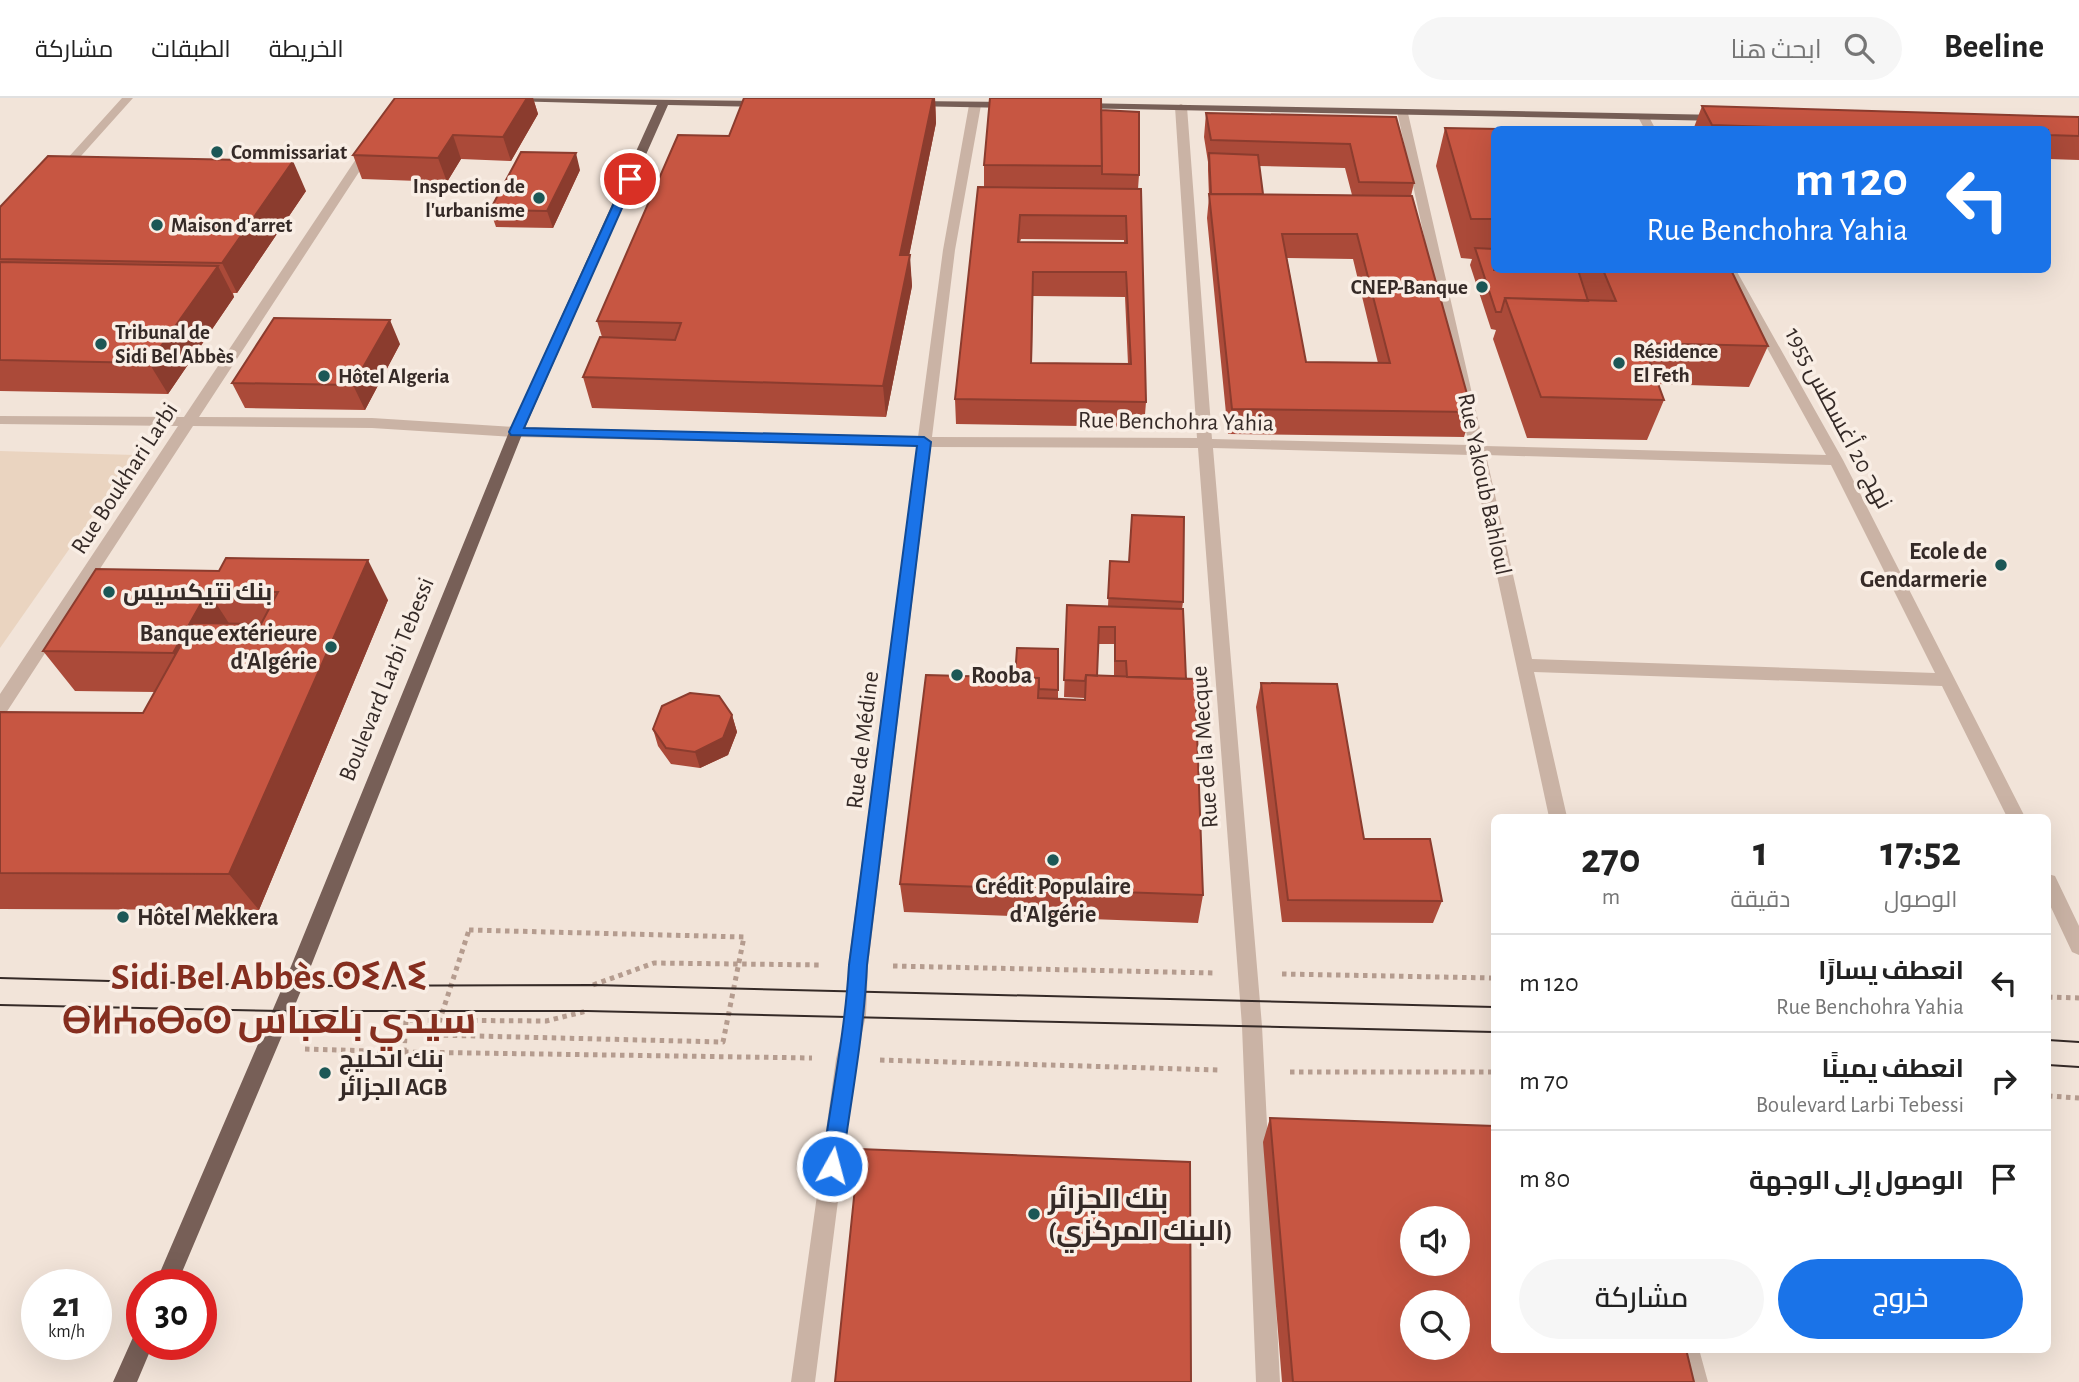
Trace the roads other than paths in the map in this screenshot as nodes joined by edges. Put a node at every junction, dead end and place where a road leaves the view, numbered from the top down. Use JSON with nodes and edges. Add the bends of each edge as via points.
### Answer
{"nodes":[{"id":1,"x":128,"y":98,"type":"edge"},
{"id":2,"x":507,"y":98,"type":"edge"},
{"id":3,"x":665,"y":101,"type":"edge"},
{"id":4,"x":772,"y":104,"type":"edge"},
{"id":5,"x":907,"y":104,"type":"edge"},
{"id":6,"x":975,"y":105,"type":"junction"},
{"id":7,"x":1030,"y":105,"type":"edge"},
{"id":8,"x":1071,"y":106,"type":"edge"},
{"id":9,"x":1181,"y":107,"type":"junction"},
{"id":10,"x":1402,"y":111,"type":"junction"},
{"id":11,"x":1645,"y":112,"type":"junction"},
{"id":12,"x":1739,"y":118,"type":"edge"},
{"id":13,"x":1650,"y":126,"type":"edge"},
{"id":14,"x":379,"y":132,"type":"edge"},
{"id":15,"x":55,"y":179,"type":"edge"},
{"id":16,"x":1732,"y":273,"type":"edge"},
{"id":17,"x":0,"y":419,"type":"edge"},
{"id":18,"x":190,"y":419,"type":"junction"},
{"id":19,"x":516,"y":432,"type":"junction"},
{"id":20,"x":924,"y":442,"type":"junction"},
{"id":21,"x":1205,"y":443,"type":"junction"},
{"id":22,"x":1478,"y":451,"type":"junction"},
{"id":23,"x":1836,"y":460,"type":"junction"},
{"id":24,"x":1525,"y":665,"type":"junction"},
{"id":25,"x":1948,"y":680,"type":"junction"},
{"id":26,"x":0,"y":708,"type":"edge"},
{"id":27,"x":1557,"y":814,"type":"edge"},
{"id":28,"x":2015,"y":814,"type":"edge"},
{"id":29,"x":2051,"y":888,"type":"edge"},
{"id":30,"x":2079,"y":946,"type":"edge"},
{"id":31,"x":172,"y":1269,"type":"edge"},
{"id":32,"x":1688,"y":1353,"type":"edge"},
{"id":33,"x":135,"y":1360,"type":"edge"},
{"id":34,"x":125,"y":1382,"type":"edge"},
{"id":35,"x":803,"y":1382,"type":"edge"},
{"id":36,"x":1268,"y":1382,"type":"edge"},
{"id":37,"x":1696,"y":1382,"type":"edge"}],
"edges":[{"from":1,"to":15,"type":"street"},
{"from":2,"to":3,"type":"main road"},
{"from":3,"to":4,"type":"main road"},
{"from":3,"to":19,"type":"main road","name":"Boulevard Larbi Tebessi"},
{"from":5,"to":6,"type":"main road"},
{"from":6,"to":7,"type":"main road"},
{"from":6,"to":20,"type":"street","name":"Rue de Médine","via":[[949,250]]},
{"from":8,"to":9,"type":"main road"},
{"from":9,"to":10,"type":"main road"},
{"from":9,"to":21,"type":"street","name":"Rue de la Mecque"},
{"from":10,"to":11,"type":"main road"},
{"from":10,"to":22,"type":"street","name":"Rue Yakoub Bahloul"},
{"from":11,"to":12,"type":"main road"},
{"from":11,"to":13,"type":"street"},
{"from":14,"to":18,"type":"street","name":"Rue Boukhari Larbi"},
{"from":16,"to":23,"type":"street","name":"نهج 20 أغسطس 1955"},
{"from":17,"to":18,"type":"street","name":"Rue Benchohra Yahia"},
{"from":18,"to":19,"type":"street","name":"Rue Benchohra Yahia","via":[[462,426]]},
{"from":18,"to":26,"type":"street","name":"Rue Boukhari Larbi"},
{"from":19,"to":20,"type":"street","name":"Rue Benchohra Yahia"},
{"from":19,"to":31,"type":"main road","name":"Boulevard Larbi Tebessi"},
{"from":20,"to":21,"type":"street","name":"Rue Benchohra Yahia"},
{"from":20,"to":35,"type":"street","name":"Rue de Médine","via":[[858,965],[856,1016],[846,1059]]},
{"from":21,"to":22,"type":"street","name":"Rue Benchohra Yahia"},
{"from":21,"to":36,"type":"street","name":"Rue de la Mecque","via":[[1252,1026]]},
{"from":22,"to":23,"type":"street","name":"Rue Benchohra Yahia"},
{"from":22,"to":24,"type":"street","name":"Rue Yakoub Bahloul"},
{"from":23,"to":25,"type":"street","name":"نهج 20 أغسطس 1955"},
{"from":24,"to":25,"type":"street"},
{"from":24,"to":27,"type":"street","name":"Rue Yakoub Bahloul"},
{"from":25,"to":28,"type":"street","name":"نهج 20 أغسطس 1955"},
{"from":29,"to":30,"type":"street"},
{"from":32,"to":37,"type":"street"},
{"from":33,"to":34,"type":"main road"}]}
